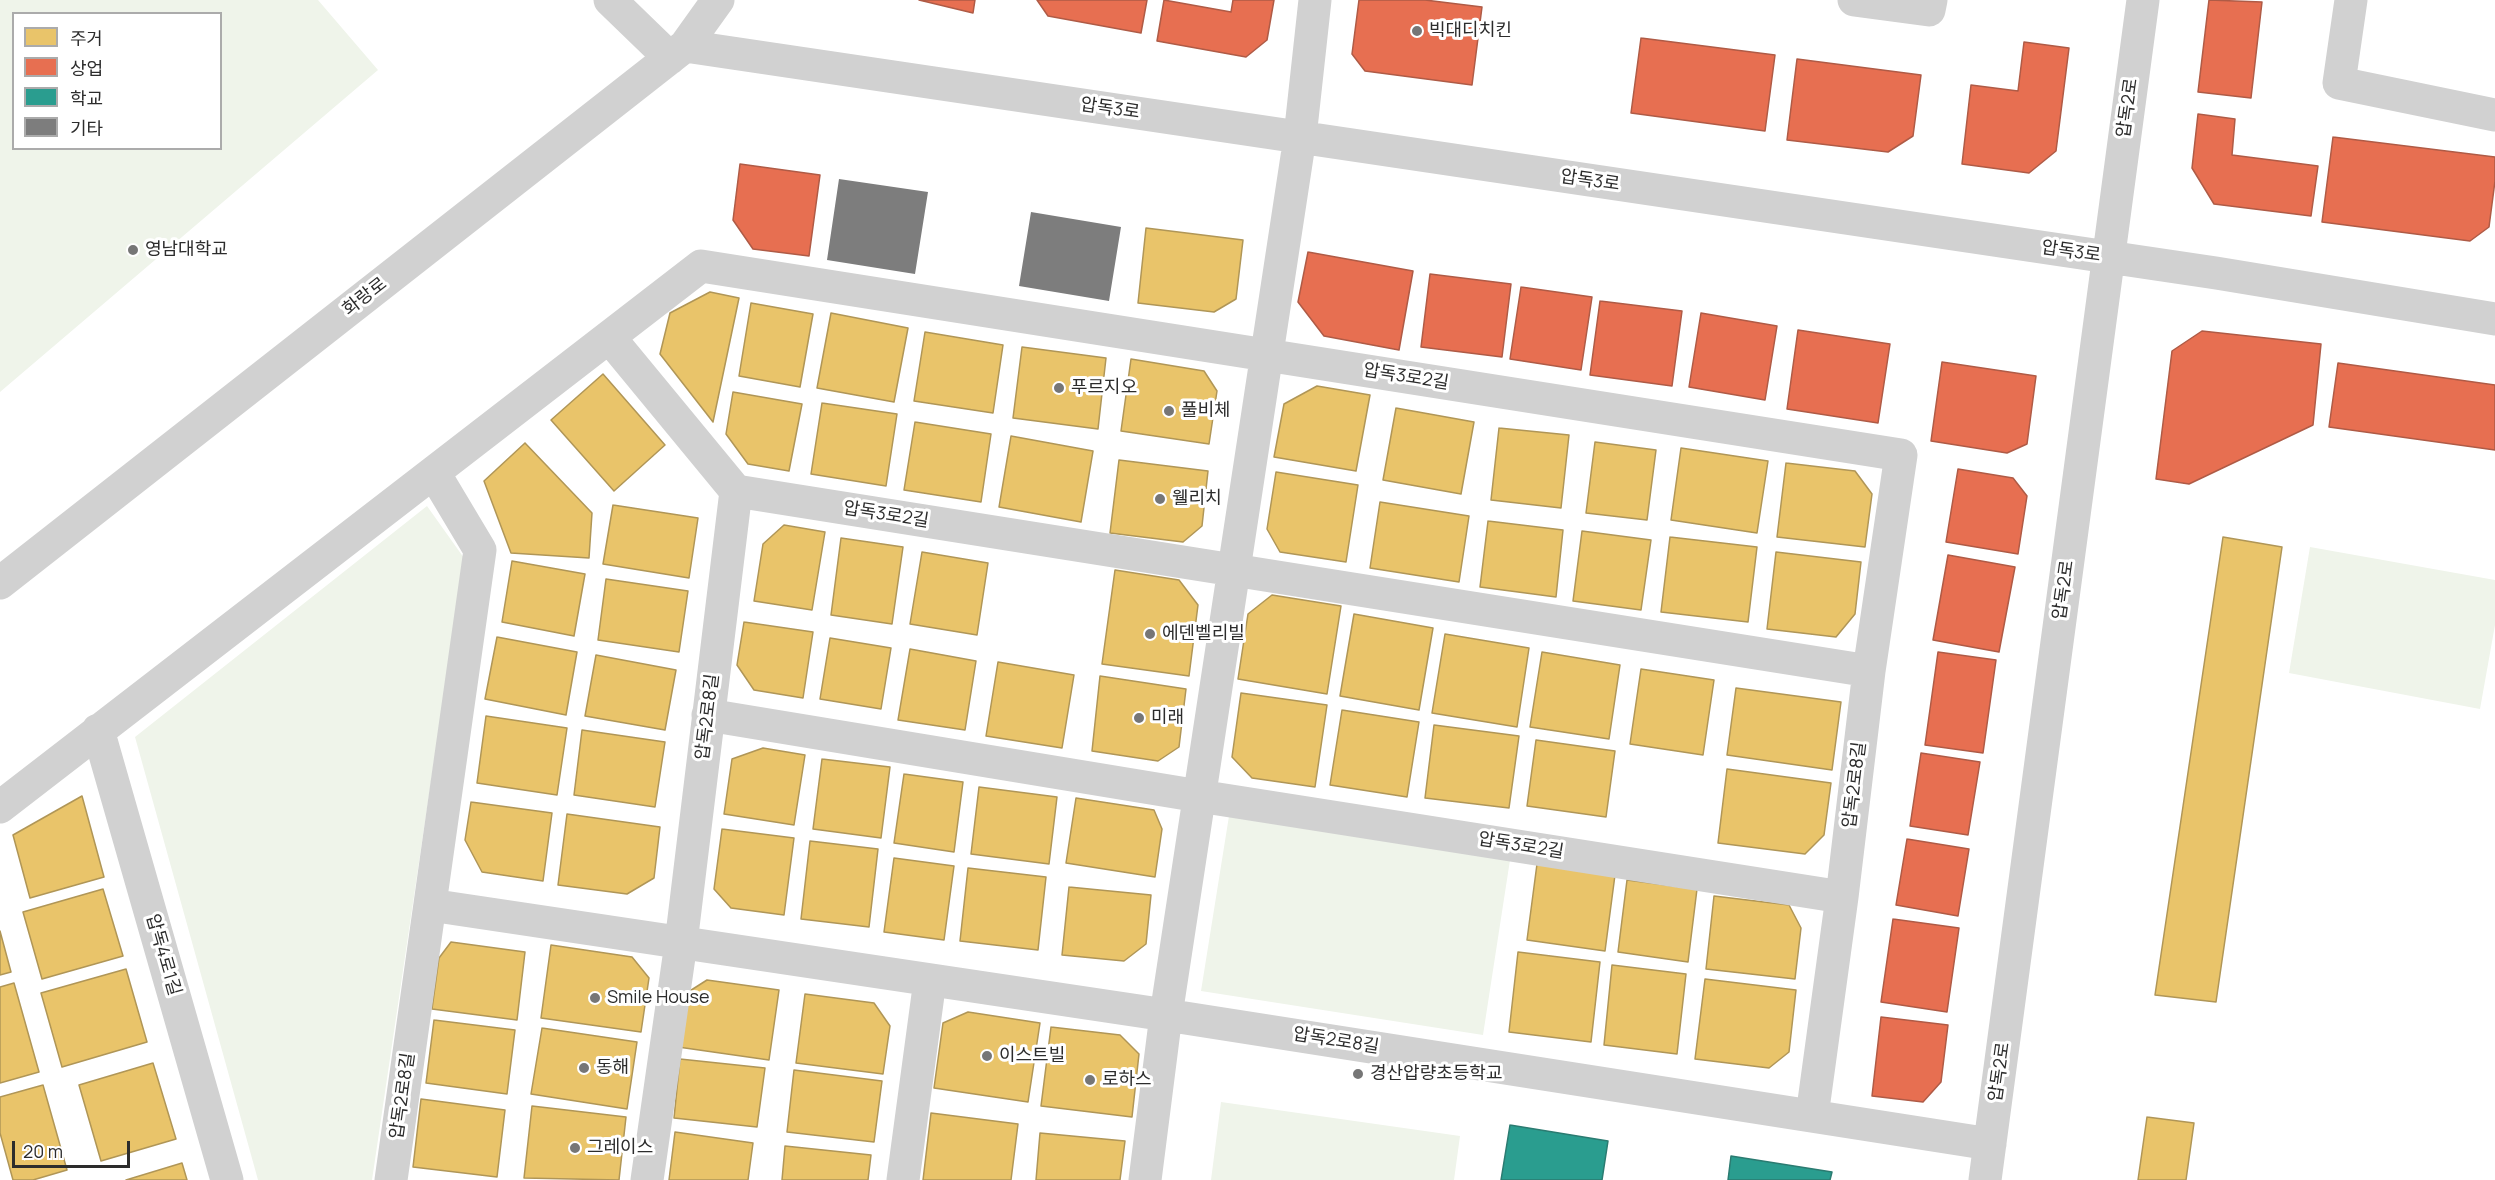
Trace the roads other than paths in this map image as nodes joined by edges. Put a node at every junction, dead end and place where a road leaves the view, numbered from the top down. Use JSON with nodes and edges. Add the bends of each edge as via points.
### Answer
{"nodes":[{"id":1,"x":610,"y":0,"type":"edge"},
{"id":2,"x":718,"y":0,"type":"edge"},
{"id":3,"x":1316,"y":0,"type":"edge"},
{"id":4,"x":1854,"y":0,"type":"edge"},
{"id":5,"x":1931,"y":0,"type":"edge"},
{"id":6,"x":2143,"y":0,"type":"edge"},
{"id":7,"x":2351,"y":0,"type":"edge"},
{"id":8,"x":677,"y":52,"type":"junction"},
{"id":9,"x":2495,"y":115,"type":"edge"},
{"id":10,"x":1300,"y":137,"type":"junction"},
{"id":11,"x":2108,"y":257,"type":"junction"},
{"id":12,"x":2495,"y":319,"type":"edge"},
{"id":13,"x":609,"y":337,"type":"junction"},
{"id":14,"x":1266,"y":355,"type":"junction"},
{"id":15,"x":1901,"y":455,"type":"joint"},
{"id":16,"x":434,"y":473,"type":"junction"},
{"id":17,"x":736,"y":491,"type":"junction"},
{"id":18,"x":1232,"y":572,"type":"junction"},
{"id":19,"x":0,"y":582,"type":"edge"},
{"id":20,"x":1869,"y":672,"type":"junction"},
{"id":21,"x":708,"y":715,"type":"junction"},
{"id":22,"x":98,"y":730,"type":"junction"},
{"id":23,"x":1199,"y":796,"type":"junction"},
{"id":24,"x":0,"y":807,"type":"edge"},
{"id":25,"x":1842,"y":897,"type":"junction"},
{"id":26,"x":430,"y":905,"type":"junction"},
{"id":27,"x":681,"y":943,"type":"junction"},
{"id":28,"x":930,"y":980,"type":"junction"},
{"id":29,"x":1166,"y":1015,"type":"junction"},
{"id":30,"x":1812,"y":1116,"type":"junction"},
{"id":31,"x":1990,"y":1144,"type":"junction"},
{"id":32,"x":227,"y":1180,"type":"edge"},
{"id":33,"x":391,"y":1180,"type":"edge"},
{"id":34,"x":647,"y":1180,"type":"edge"},
{"id":35,"x":903,"y":1180,"type":"edge"},
{"id":36,"x":1145,"y":1180,"type":"edge"},
{"id":37,"x":1985,"y":1180,"type":"edge"}],
"edges":[{"from":1,"to":8,"type":"street"},
{"from":2,"to":8,"type":"street","name":"화랑로"},
{"from":3,"to":10,"type":"street"},
{"from":4,"to":5,"type":"street","via":[[1929,10]]},
{"from":6,"to":11,"type":"street","name":"압독2로"},
{"from":7,"to":9,"type":"street","via":[[2339,83]]},
{"from":8,"to":10,"type":"street","name":"압독3로"},
{"from":8,"to":19,"type":"street","name":"화랑로"},
{"from":10,"to":11,"type":"street","name":"압독3로"},
{"from":10,"to":14,"type":"street"},
{"from":11,"to":12,"type":"street","name":"압독3로"},
{"from":11,"to":31,"type":"street","name":"압독2로"},
{"from":13,"to":14,"type":"street","name":"압독3로2길","via":[[701,266]]},
{"from":13,"to":16,"type":"street"},
{"from":13,"to":17,"type":"street"},
{"from":14,"to":15,"type":"street","name":"압독3로2길"},
{"from":14,"to":18,"type":"street"},
{"from":15,"to":20,"type":"street","name":"압독2로8길"},
{"from":16,"to":22,"type":"street"},
{"from":16,"to":26,"type":"street","name":"압독2로8길","via":[[480,550]]},
{"from":17,"to":18,"type":"street","name":"압독3로2길"},
{"from":17,"to":21,"type":"street","name":"압독2로8길"},
{"from":18,"to":20,"type":"street","name":"압독3로2길"},
{"from":18,"to":23,"type":"street"},
{"from":20,"to":25,"type":"street","name":"압독2로8길"},
{"from":21,"to":23,"type":"street","name":"압독3로2길"},
{"from":21,"to":27,"type":"street","name":"압독2로8길"},
{"from":22,"to":24,"type":"street"},
{"from":22,"to":32,"type":"street","name":"압독4로1길"},
{"from":23,"to":25,"type":"street","name":"압독3로2길"},
{"from":23,"to":29,"type":"street"},
{"from":25,"to":30,"type":"street","name":"압독2로8길"},
{"from":26,"to":27,"type":"street","name":"압독2로8길"},
{"from":26,"to":33,"type":"street","name":"압독2로8길"},
{"from":27,"to":28,"type":"street","name":"압독2로8길"},
{"from":27,"to":34,"type":"street","name":"압독2로8길"},
{"from":28,"to":29,"type":"street","name":"압독2로8길"},
{"from":28,"to":35,"type":"street"},
{"from":29,"to":30,"type":"street","name":"압독2로8길"},
{"from":29,"to":36,"type":"street"},
{"from":30,"to":31,"type":"street","name":"압독2로8길"},
{"from":31,"to":37,"type":"street","name":"압독2로"}]}
